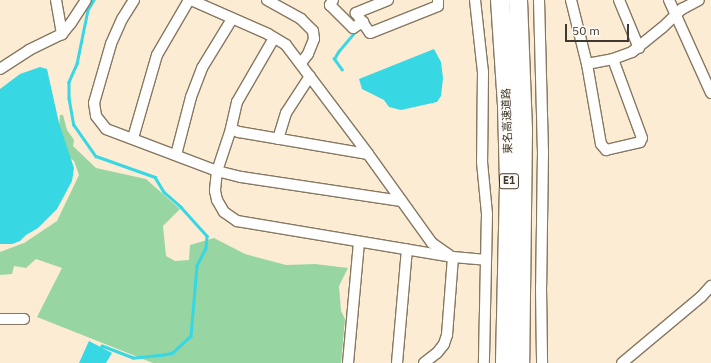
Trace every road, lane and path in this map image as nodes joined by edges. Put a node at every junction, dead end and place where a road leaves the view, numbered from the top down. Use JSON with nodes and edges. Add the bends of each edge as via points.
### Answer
{"nodes":[{"id":1,"x":56,"y":0,"type":"edge"},
{"id":2,"x":86,"y":0,"type":"edge"},
{"id":3,"x":134,"y":0,"type":"edge"},
{"id":4,"x":190,"y":0,"type":"edge"},
{"id":5,"x":267,"y":0,"type":"edge"},
{"id":6,"x":333,"y":0,"type":"edge"},
{"id":7,"x":388,"y":0,"type":"edge"},
{"id":8,"x":438,"y":0,"type":"edge"},
{"id":9,"x":475,"y":0,"type":"edge"},
{"id":10,"x":500,"y":0,"type":"edge"},
{"id":11,"x":518,"y":0,"type":"edge"},
{"id":12,"x":539,"y":0,"type":"edge"},
{"id":13,"x":571,"y":0,"type":"edge"},
{"id":14,"x":619,"y":0,"type":"edge"},
{"id":15,"x":670,"y":0,"type":"edge"},
{"id":16,"x":699,"y":0,"type":"edge"},
{"id":17,"x":282,"y":2,"type":"edge"},
{"id":18,"x":676,"y":16,"type":"junction"},
{"id":19,"x":232,"y":18,"type":"junction"},
{"id":20,"x":363,"y":22,"type":"junction"},
{"id":21,"x":62,"y":34,"type":"junction"},
{"id":22,"x":274,"y":38,"type":"junction"},
{"id":23,"x":639,"y":48,"type":"junction"},
{"id":24,"x":613,"y":59,"type":"junction"},
{"id":25,"x":301,"y":63,"type":"junction"},
{"id":26,"x":587,"y":64,"type":"junction"},
{"id":27,"x":0,"y":69,"type":"edge"},
{"id":28,"x":310,"y":76,"type":"junction"},
{"id":29,"x":711,"y":92,"type":"edge"},
{"id":30,"x":231,"y":129,"type":"junction"},
{"id":31,"x":133,"y":138,"type":"junction"},
{"id":32,"x":278,"y":139,"type":"junction"},
{"id":33,"x":368,"y":154,"type":"junction"},
{"id":34,"x":176,"y":155,"type":"junction"},
{"id":35,"x":217,"y":171,"type":"junction"},
{"id":36,"x":401,"y":201,"type":"junction"},
{"id":37,"x":359,"y":242,"type":"junction"},
{"id":38,"x":407,"y":249,"type":"junction"},
{"id":39,"x":453,"y":257,"type":"junction"},
{"id":40,"x":486,"y":260,"type":"junction"},
{"id":41,"x":711,"y":286,"type":"edge"},
{"id":42,"x":0,"y":319,"type":"edge"},
{"id":43,"x":24,"y":319,"type":"dead end"},
{"id":44,"x":348,"y":363,"type":"edge"},
{"id":45,"x":397,"y":363,"type":"edge"},
{"id":46,"x":424,"y":363,"type":"edge"},
{"id":47,"x":484,"y":363,"type":"edge"},
{"id":48,"x":505,"y":363,"type":"edge"},
{"id":49,"x":520,"y":363,"type":"edge"},
{"id":50,"x":542,"y":363,"type":"edge"},
{"id":51,"x":622,"y":363,"type":"edge"}],
"edges":[{"from":1,"to":21,"type":"street"},
{"from":2,"to":21,"type":"street"},
{"from":3,"to":31,"type":"street","via":[[111,44],[94,103],[94,111],[103,126]]},
{"from":4,"to":19,"type":"street"},
{"from":4,"to":31,"type":"street","via":[[157,55]]},
{"from":5,"to":17,"type":"street"},
{"from":6,"to":20,"type":"street","via":[[330,5],[353,28]]},
{"from":7,"to":20,"type":"street","via":[[356,13]]},
{"from":8,"to":20,"type":"street","via":[[438,6],[370,33]]},
{"from":9,"to":40,"type":"street","via":[[483,72],[482,162],[487,214]]},
{"from":10,"to":48,"type":"highway","name":"東名高速道路","number":"E1","via":[[509,184]]},
{"from":11,"to":49,"type":"highway","name":"東名高速道路","number":"E1","via":[[524,130]]},
{"from":12,"to":50,"type":"street","via":[[543,144],[540,288]]},
{"from":13,"to":26,"type":"street"},
{"from":14,"to":23,"type":"street"},
{"from":15,"to":18,"type":"street"},
{"from":16,"to":18,"type":"street","via":[[682,9]]},
{"from":17,"to":25,"type":"street","via":[[313,31],[314,39]]},
{"from":18,"to":23,"type":"street"},
{"from":18,"to":29,"type":"street"},
{"from":19,"to":22,"type":"street"},
{"from":19,"to":34,"type":"street","via":[[202,68],[191,97]]},
{"from":21,"to":27,"type":"street","via":[[29,50]]},
{"from":22,"to":25,"type":"street","via":[[286,45]]},
{"from":22,"to":30,"type":"street","via":[[237,102]]},
{"from":23,"to":24,"type":"street"},
{"from":24,"to":26,"type":"street"},
{"from":24,"to":26,"type":"street","via":[[642,138],[640,142],[610,150],[604,149],[601,144]]},
{"from":25,"to":28,"type":"street"},
{"from":28,"to":32,"type":"street","via":[[286,113]]},
{"from":28,"to":33,"type":"street"},
{"from":30,"to":32,"type":"street"},
{"from":30,"to":35,"type":"street"},
{"from":31,"to":34,"type":"street"},
{"from":32,"to":33,"type":"street"},
{"from":33,"to":36,"type":"street"},
{"from":34,"to":35,"type":"street"},
{"from":35,"to":36,"type":"street","via":[[241,177]]},
{"from":35,"to":37,"type":"street","via":[[216,200],[224,212],[237,221]]},
{"from":36,"to":39,"type":"street","via":[[432,243]]},
{"from":37,"to":38,"type":"street"},
{"from":37,"to":44,"type":"street"},
{"from":38,"to":39,"type":"street"},
{"from":38,"to":45,"type":"street"},
{"from":39,"to":40,"type":"street"},
{"from":39,"to":46,"type":"street","via":[[444,344]]},
{"from":40,"to":47,"type":"street"},
{"from":41,"to":51,"type":"street"},
{"from":42,"to":43,"type":"street"}]}
